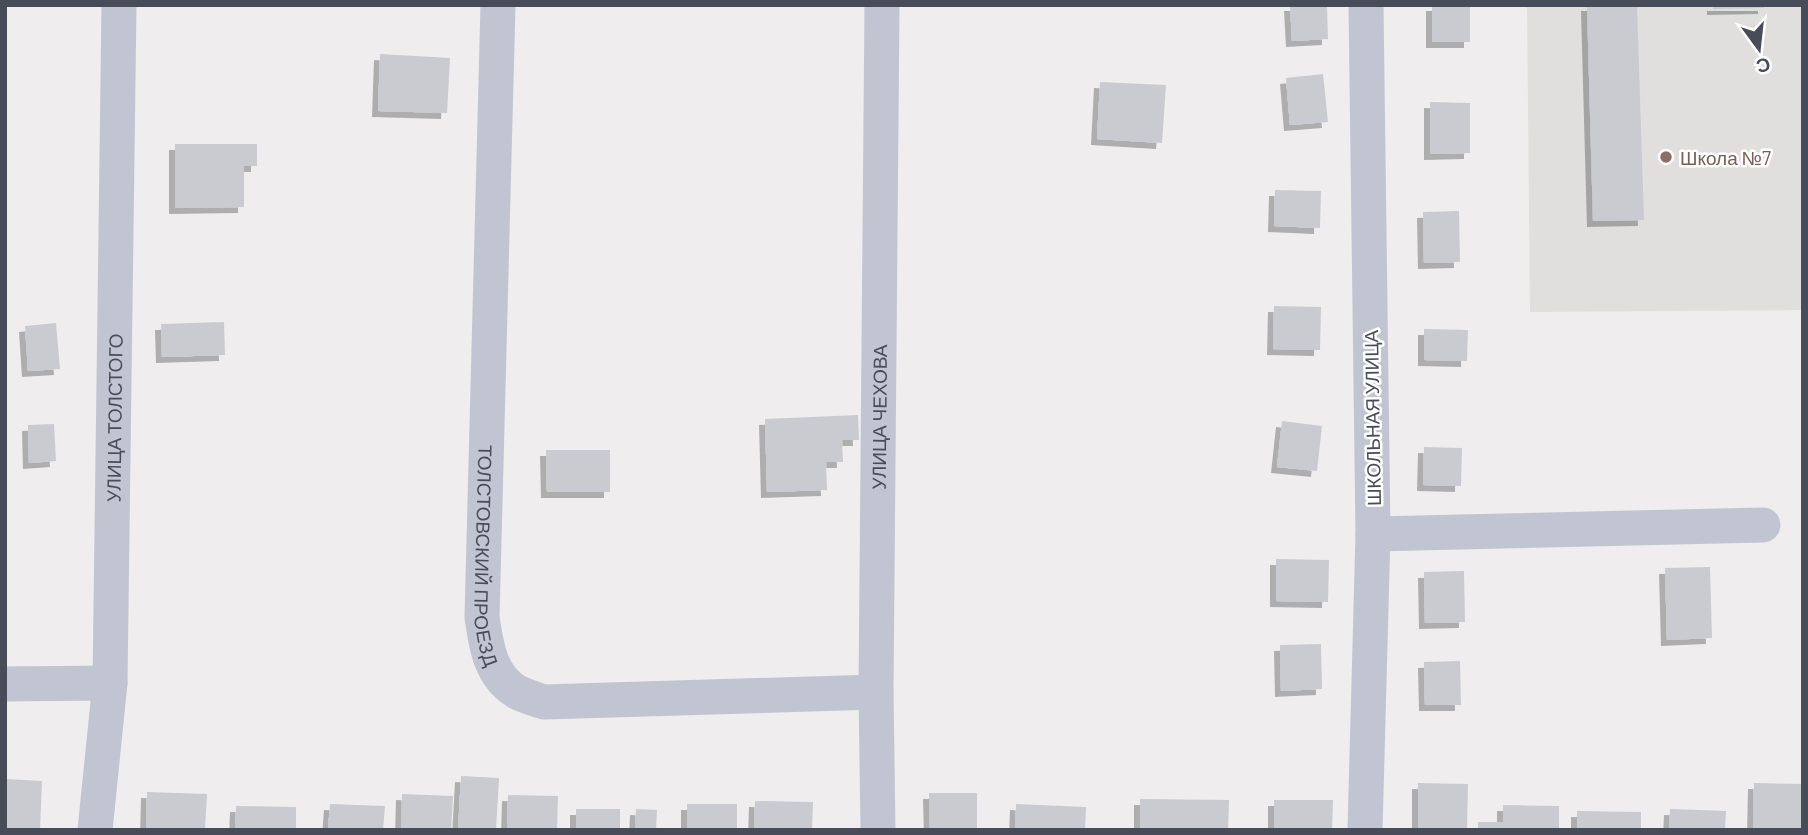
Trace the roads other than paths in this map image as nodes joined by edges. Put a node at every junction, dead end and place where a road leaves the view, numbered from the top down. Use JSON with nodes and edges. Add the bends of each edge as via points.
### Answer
{"nodes":[{"id":1,"x":119,"y":5,"type":"edge"},
{"id":2,"x":498,"y":5,"type":"edge"},
{"id":3,"x":882,"y":5,"type":"edge"},
{"id":4,"x":1366,"y":5,"type":"edge"},
{"id":5,"x":1763,"y":525,"type":"dead end"},
{"id":6,"x":1373,"y":534,"type":"junction"},
{"id":7,"x":110,"y":683,"type":"junction"},
{"id":8,"x":5,"y":684,"type":"edge"},
{"id":9,"x":876,"y":692,"type":"junction"},
{"id":10,"x":95,"y":830,"type":"edge"},
{"id":11,"x":877,"y":830,"type":"edge"},
{"id":12,"x":1365,"y":830,"type":"edge"}],
"edges":[{"from":1,"to":7,"type":"street","name":"УЛИЦА ТОЛСТОГО"},
{"from":2,"to":9,"type":"street","name":"ТОЛСТОВСКИЙ ПРОЕЗД","via":[[482,617],[496,672],[516,691],[544,702]]},
{"from":3,"to":9,"type":"street","name":"УЛИЦА ЧЕХОВА"},
{"from":4,"to":6,"type":"street","name":"ШКОЛЬНАЯ УЛИЦА"},
{"from":5,"to":6,"type":"street"},
{"from":6,"to":12,"type":"street","name":"ШКОЛЬНАЯ УЛИЦА"},
{"from":7,"to":8,"type":"street"},
{"from":7,"to":10,"type":"street","name":"УЛИЦА ТОЛСТОГО"},
{"from":9,"to":11,"type":"street","name":"УЛИЦА ЧЕХОВА"}]}
